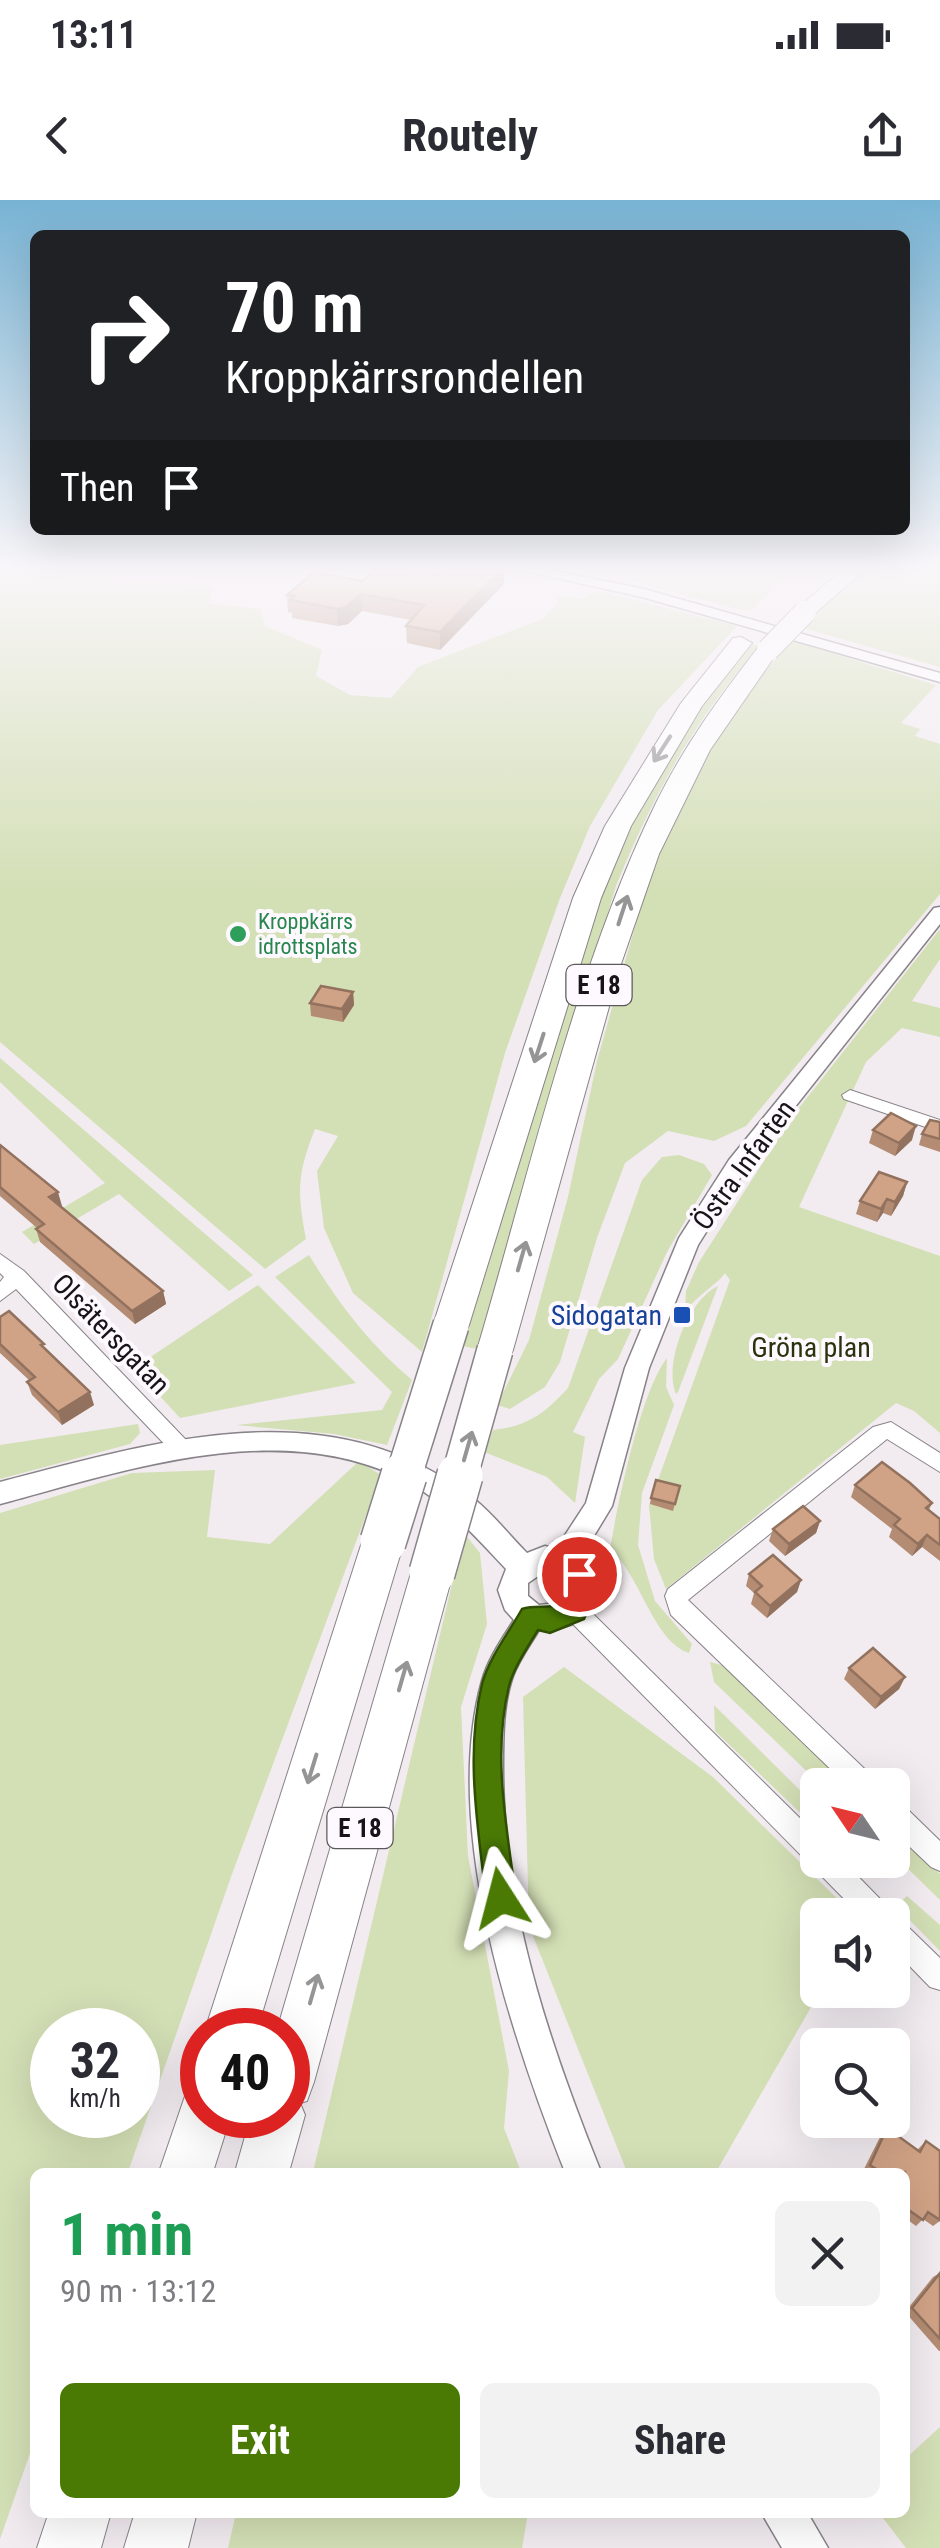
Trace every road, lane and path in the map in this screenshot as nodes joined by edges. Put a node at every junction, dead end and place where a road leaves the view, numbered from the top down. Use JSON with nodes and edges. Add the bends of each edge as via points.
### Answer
{"nodes":[{"id":1,"x":725,"y":674,"type":"edge"},
{"id":2,"x":741,"y":674,"type":"edge"},
{"id":3,"x":940,"y":912,"type":"edge"},
{"id":4,"x":850,"y":1095,"type":"dead end"},
{"id":5,"x":940,"y":1126,"type":"edge"},
{"id":6,"x":0,"y":1260,"type":"edge"},
{"id":7,"x":17,"y":1276,"type":"junction"},
{"id":8,"x":0,"y":1294,"type":"edge"},
{"id":9,"x":180,"y":1447,"type":"junction"},
{"id":10,"x":940,"y":1464,"type":"edge"},
{"id":11,"x":0,"y":1492,"type":"edge"},
{"id":12,"x":564,"y":1562,"type":"junction"},
{"id":13,"x":522,"y":1566,"type":"junction"},
{"id":14,"x":575,"y":1611,"type":"junction"},
{"id":15,"x":531,"y":1617,"type":"junction"},
{"id":16,"x":846,"y":1768,"type":"edge"},
{"id":17,"x":910,"y":1829,"type":"edge"},
{"id":18,"x":800,"y":1836,"type":"edge"},
{"id":19,"x":940,"y":1858,"type":"edge"},
{"id":20,"x":842,"y":1878,"type":"edge"},
{"id":21,"x":861,"y":1898,"type":"edge"},
{"id":22,"x":910,"y":1948,"type":"edge"},
{"id":23,"x":940,"y":1977,"type":"edge"},
{"id":24,"x":238,"y":2008,"type":"edge"},
{"id":25,"x":309,"y":2008,"type":"edge"},
{"id":26,"x":197,"y":2138,"type":"edge"},
{"id":27,"x":272,"y":2138,"type":"edge"},
{"id":28,"x":187,"y":2168,"type":"edge"},
{"id":29,"x":263,"y":2168,"type":"edge"},
{"id":30,"x":581,"y":2168,"type":"edge"},
{"id":31,"x":78,"y":2518,"type":"edge"},
{"id":32,"x":164,"y":2518,"type":"edge"},
{"id":33,"x":786,"y":2518,"type":"edge"},
{"id":34,"x":69,"y":2548,"type":"edge"},
{"id":35,"x":156,"y":2548,"type":"edge"},
{"id":36,"x":807,"y":2548,"type":"edge"}],
"edges":[{"from":1,"to":24,"type":"highway","number":"E 18","one_way":true,"bridge":true,"via":[[692,703],[618,826],[588,898]]},
{"from":25,"to":2,"type":"highway","number":"E 18","one_way":true,"bridge":true,"via":[[601,977],[647,846]]},
{"from":3,"to":12,"type":"street","name":"Östra Infarten","via":[[738,1164],[687,1244],[637,1368],[599,1506]]},
{"from":4,"to":5,"type":"street"},
{"from":6,"to":7,"type":"street","name":"Olsätersgatan"},
{"from":7,"to":8,"type":"street"},
{"from":7,"to":9,"type":"street","name":"Olsätersgatan"},
{"from":9,"to":11,"type":"street"},
{"from":9,"to":13,"type":"street","via":[[255,1440],[366,1450],[432,1480],[498,1536]]},
{"from":10,"to":16,"type":"street","via":[[891,1430],[880,1433],[676,1596]]},
{"from":12,"to":13,"type":"street","via":[[545,1558]]},
{"from":12,"to":14,"type":"street","via":[[579,1574],[584,1590]]},
{"from":13,"to":15,"type":"street","via":[[512,1594]]},
{"from":14,"to":15,"type":"street","via":[[550,1621]]},
{"from":14,"to":18,"type":"street"},
{"from":15,"to":30,"type":"street","via":[[496,1681],[488,1740],[490,1824],[513,1972]]},
{"from":17,"to":19,"type":"street"},
{"from":20,"to":21,"type":"street"},
{"from":22,"to":23,"type":"street"},
{"from":26,"to":28,"type":"highway"},
{"from":27,"to":29,"type":"highway"},
{"from":31,"to":34,"type":"highway"},
{"from":32,"to":35,"type":"highway"},
{"from":33,"to":36,"type":"street"}]}
